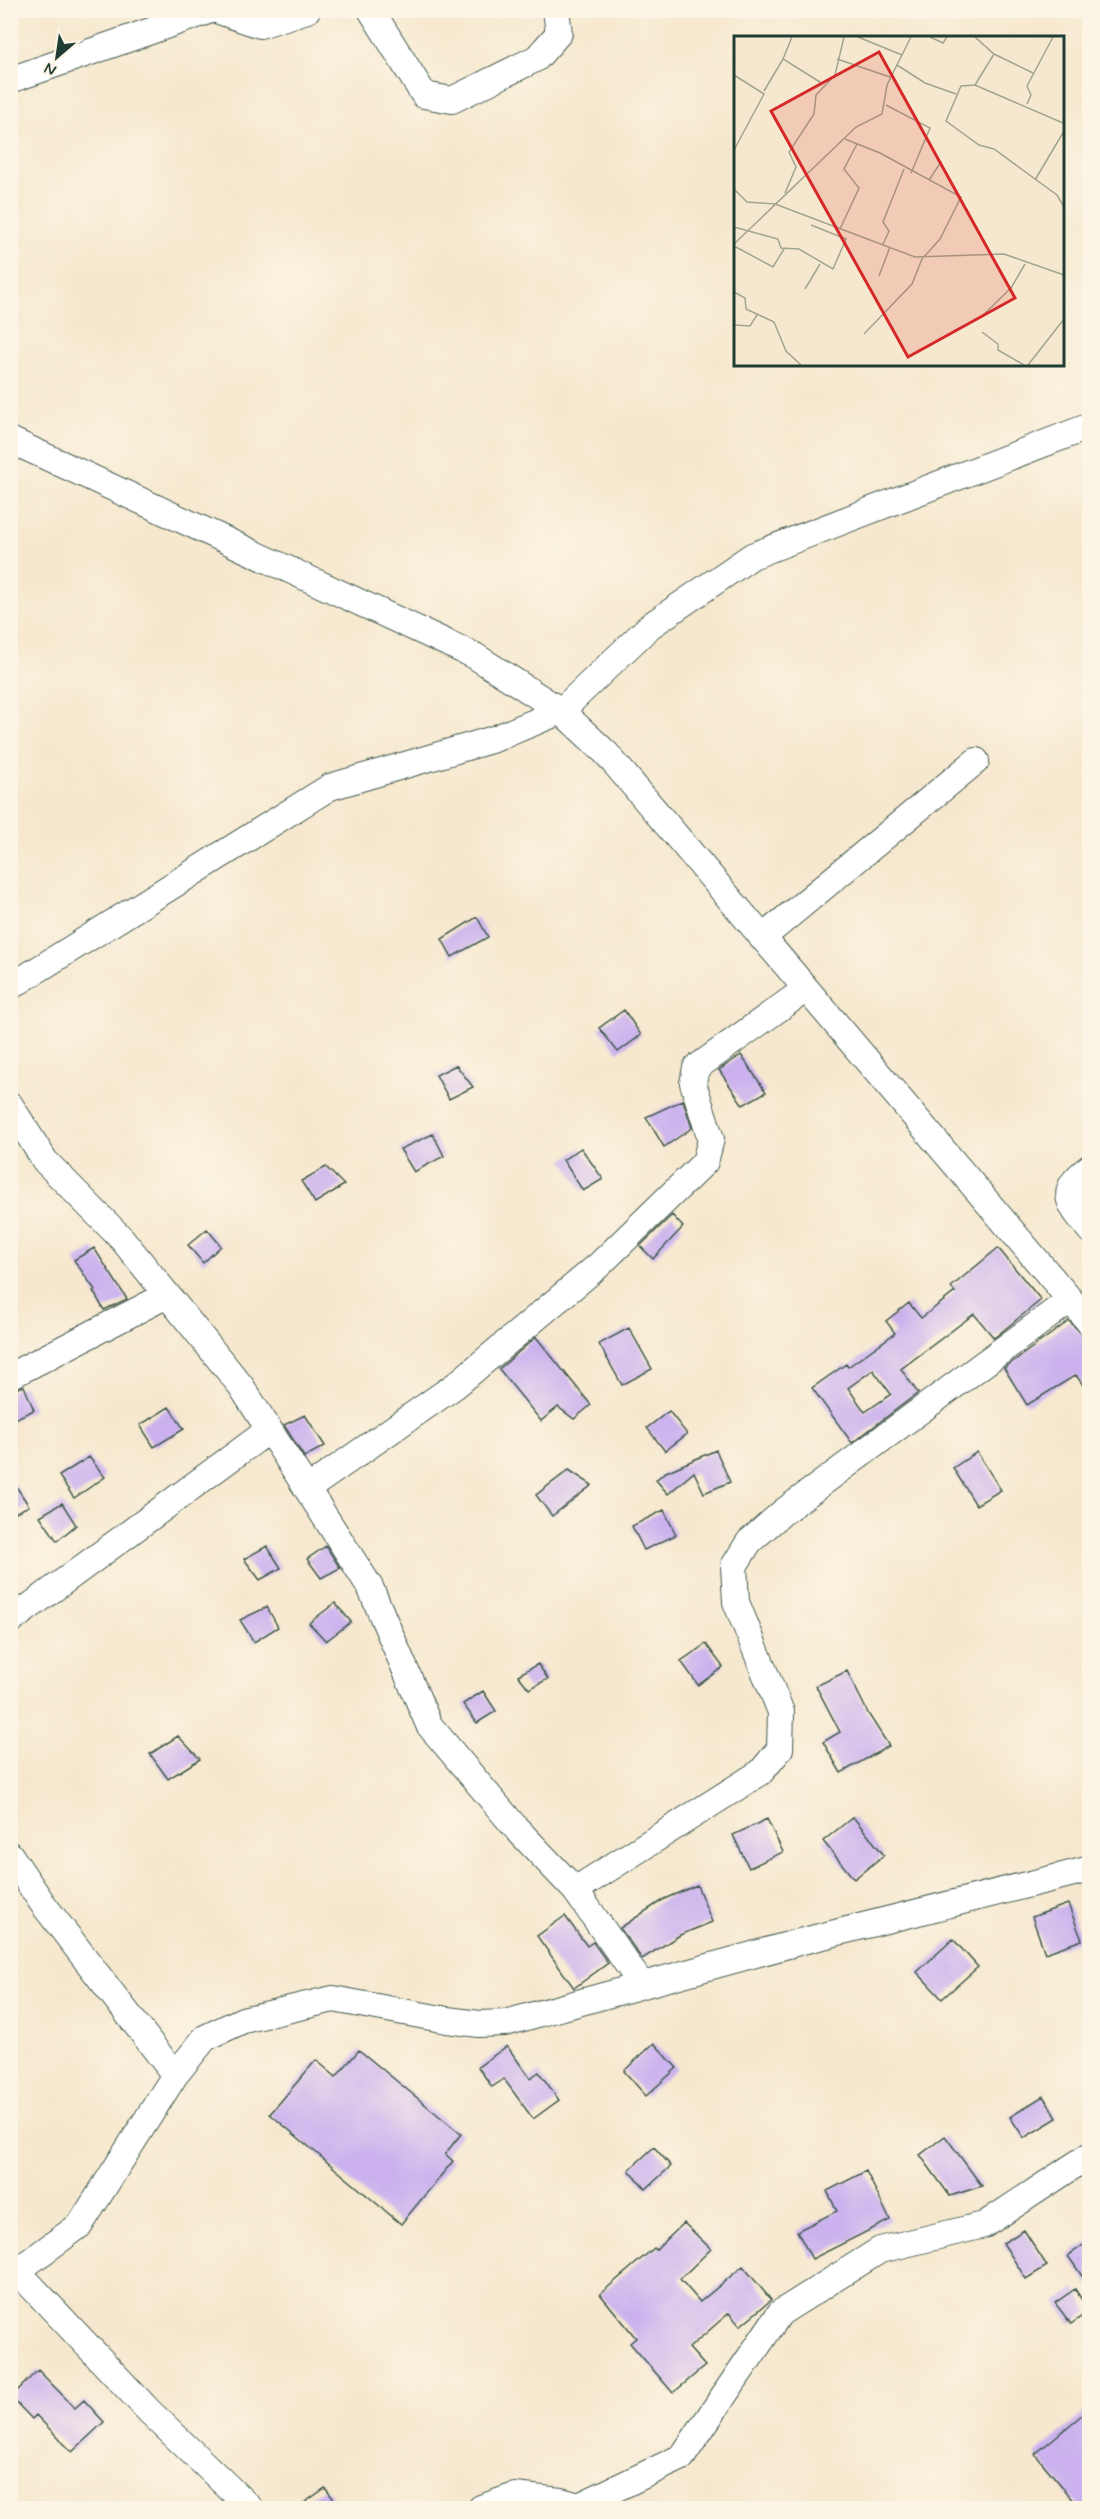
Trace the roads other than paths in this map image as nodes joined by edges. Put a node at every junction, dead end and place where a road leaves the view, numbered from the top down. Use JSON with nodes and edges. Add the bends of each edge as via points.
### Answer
{"nodes":[{"id":1,"x":211,"y":10,"type":"edge"},
{"id":2,"x":216,"y":10,"type":"edge"},
{"id":3,"x":307,"y":10,"type":"edge"},
{"id":4,"x":371,"y":10,"type":"edge"},
{"id":5,"x":556,"y":10,"type":"edge"},
{"id":6,"x":10,"y":80,"type":"edge"},
{"id":7,"x":1089,"y":426,"type":"edge"},
{"id":8,"x":10,"y":440,"type":"edge"},
{"id":9,"x":561,"y":711,"type":"junction"},
{"id":10,"x":976,"y":761,"type":"dead end"},
{"id":11,"x":762,"y":938,"type":"junction"},
{"id":12,"x":10,"y":987,"type":"edge"},
{"id":13,"x":806,"y":989,"type":"junction"},
{"id":14,"x":10,"y":1105,"type":"edge"},
{"id":15,"x":1089,"y":1167,"type":"edge"},
{"id":16,"x":1089,"y":1230,"type":"edge"},
{"id":17,"x":167,"y":1294,"type":"junction"},
{"id":18,"x":1070,"y":1300,"type":"junction"},
{"id":19,"x":1089,"y":1323,"type":"edge"},
{"id":20,"x":10,"y":1376,"type":"edge"},
{"id":21,"x":269,"y":1430,"type":"junction"},
{"id":22,"x":307,"y":1489,"type":"junction"},
{"id":23,"x":10,"y":1621,"type":"edge"},
{"id":24,"x":10,"y":1855,"type":"edge"},
{"id":25,"x":1089,"y":1869,"type":"edge"},
{"id":26,"x":575,"y":1890,"type":"junction"},
{"id":27,"x":642,"y":1985,"type":"junction"},
{"id":28,"x":175,"y":2075,"type":"junction"},
{"id":29,"x":1089,"y":2155,"type":"edge"},
{"id":30,"x":14,"y":2274,"type":"edge"},
{"id":31,"x":579,"y":2507,"type":"edge"},
{"id":32,"x":250,"y":2508,"type":"edge"},
{"id":33,"x":481,"y":2508,"type":"edge"}],
"edges":[{"from":1,"to":6,"type":"street"},
{"from":2,"to":3,"type":"street","via":[[260,25]]},
{"from":4,"to":5,"type":"street","via":[[424,95],[452,100],[537,58],[559,33]]},
{"from":7,"to":9,"type":"street","via":[[752,556],[650,626]]},
{"from":8,"to":9,"type":"street","via":[[475,656]]},
{"from":9,"to":11,"type":"street","via":[[606,753]]},
{"from":9,"to":12,"type":"street","via":[[494,739],[330,787]]},
{"from":10,"to":11,"type":"street"},
{"from":11,"to":13,"type":"street"},
{"from":13,"to":18,"type":"street"},
{"from":13,"to":22,"type":"street","via":[[696,1068],[693,1083],[711,1139],[705,1162],[599,1265],[456,1385]]},
{"from":14,"to":17,"type":"street","via":[[45,1161],[122,1239]]},
{"from":15,"to":16,"type":"street","via":[[1075,1178],[1068,1192],[1070,1207]]},
{"from":17,"to":20,"type":"street"},
{"from":17,"to":21,"type":"street","via":[[241,1386]]},
{"from":18,"to":19,"type":"street"},
{"from":18,"to":26,"type":"street","via":[[783,1512],[749,1542],[734,1566],[736,1602],[781,1712],[780,1749],[761,1772]]},
{"from":21,"to":22,"type":"street"},
{"from":21,"to":23,"type":"street"},
{"from":22,"to":26,"type":"street","via":[[370,1587],[429,1725],[516,1828]]},
{"from":24,"to":28,"type":"street","via":[[43,1905]]},
{"from":25,"to":27,"type":"street"},
{"from":26,"to":27,"type":"street"},
{"from":27,"to":28,"type":"street","via":[[505,2024],[447,2020],[333,1999],[243,2020],[205,2038]]},
{"from":28,"to":30,"type":"street","via":[[80,2225]]},
{"from":29,"to":31,"type":"street","via":[[984,2226],[880,2250],[780,2313],[682,2457]]},
{"from":30,"to":32,"type":"street"},
{"from":31,"to":33,"type":"street","via":[[515,2496]]}]}
